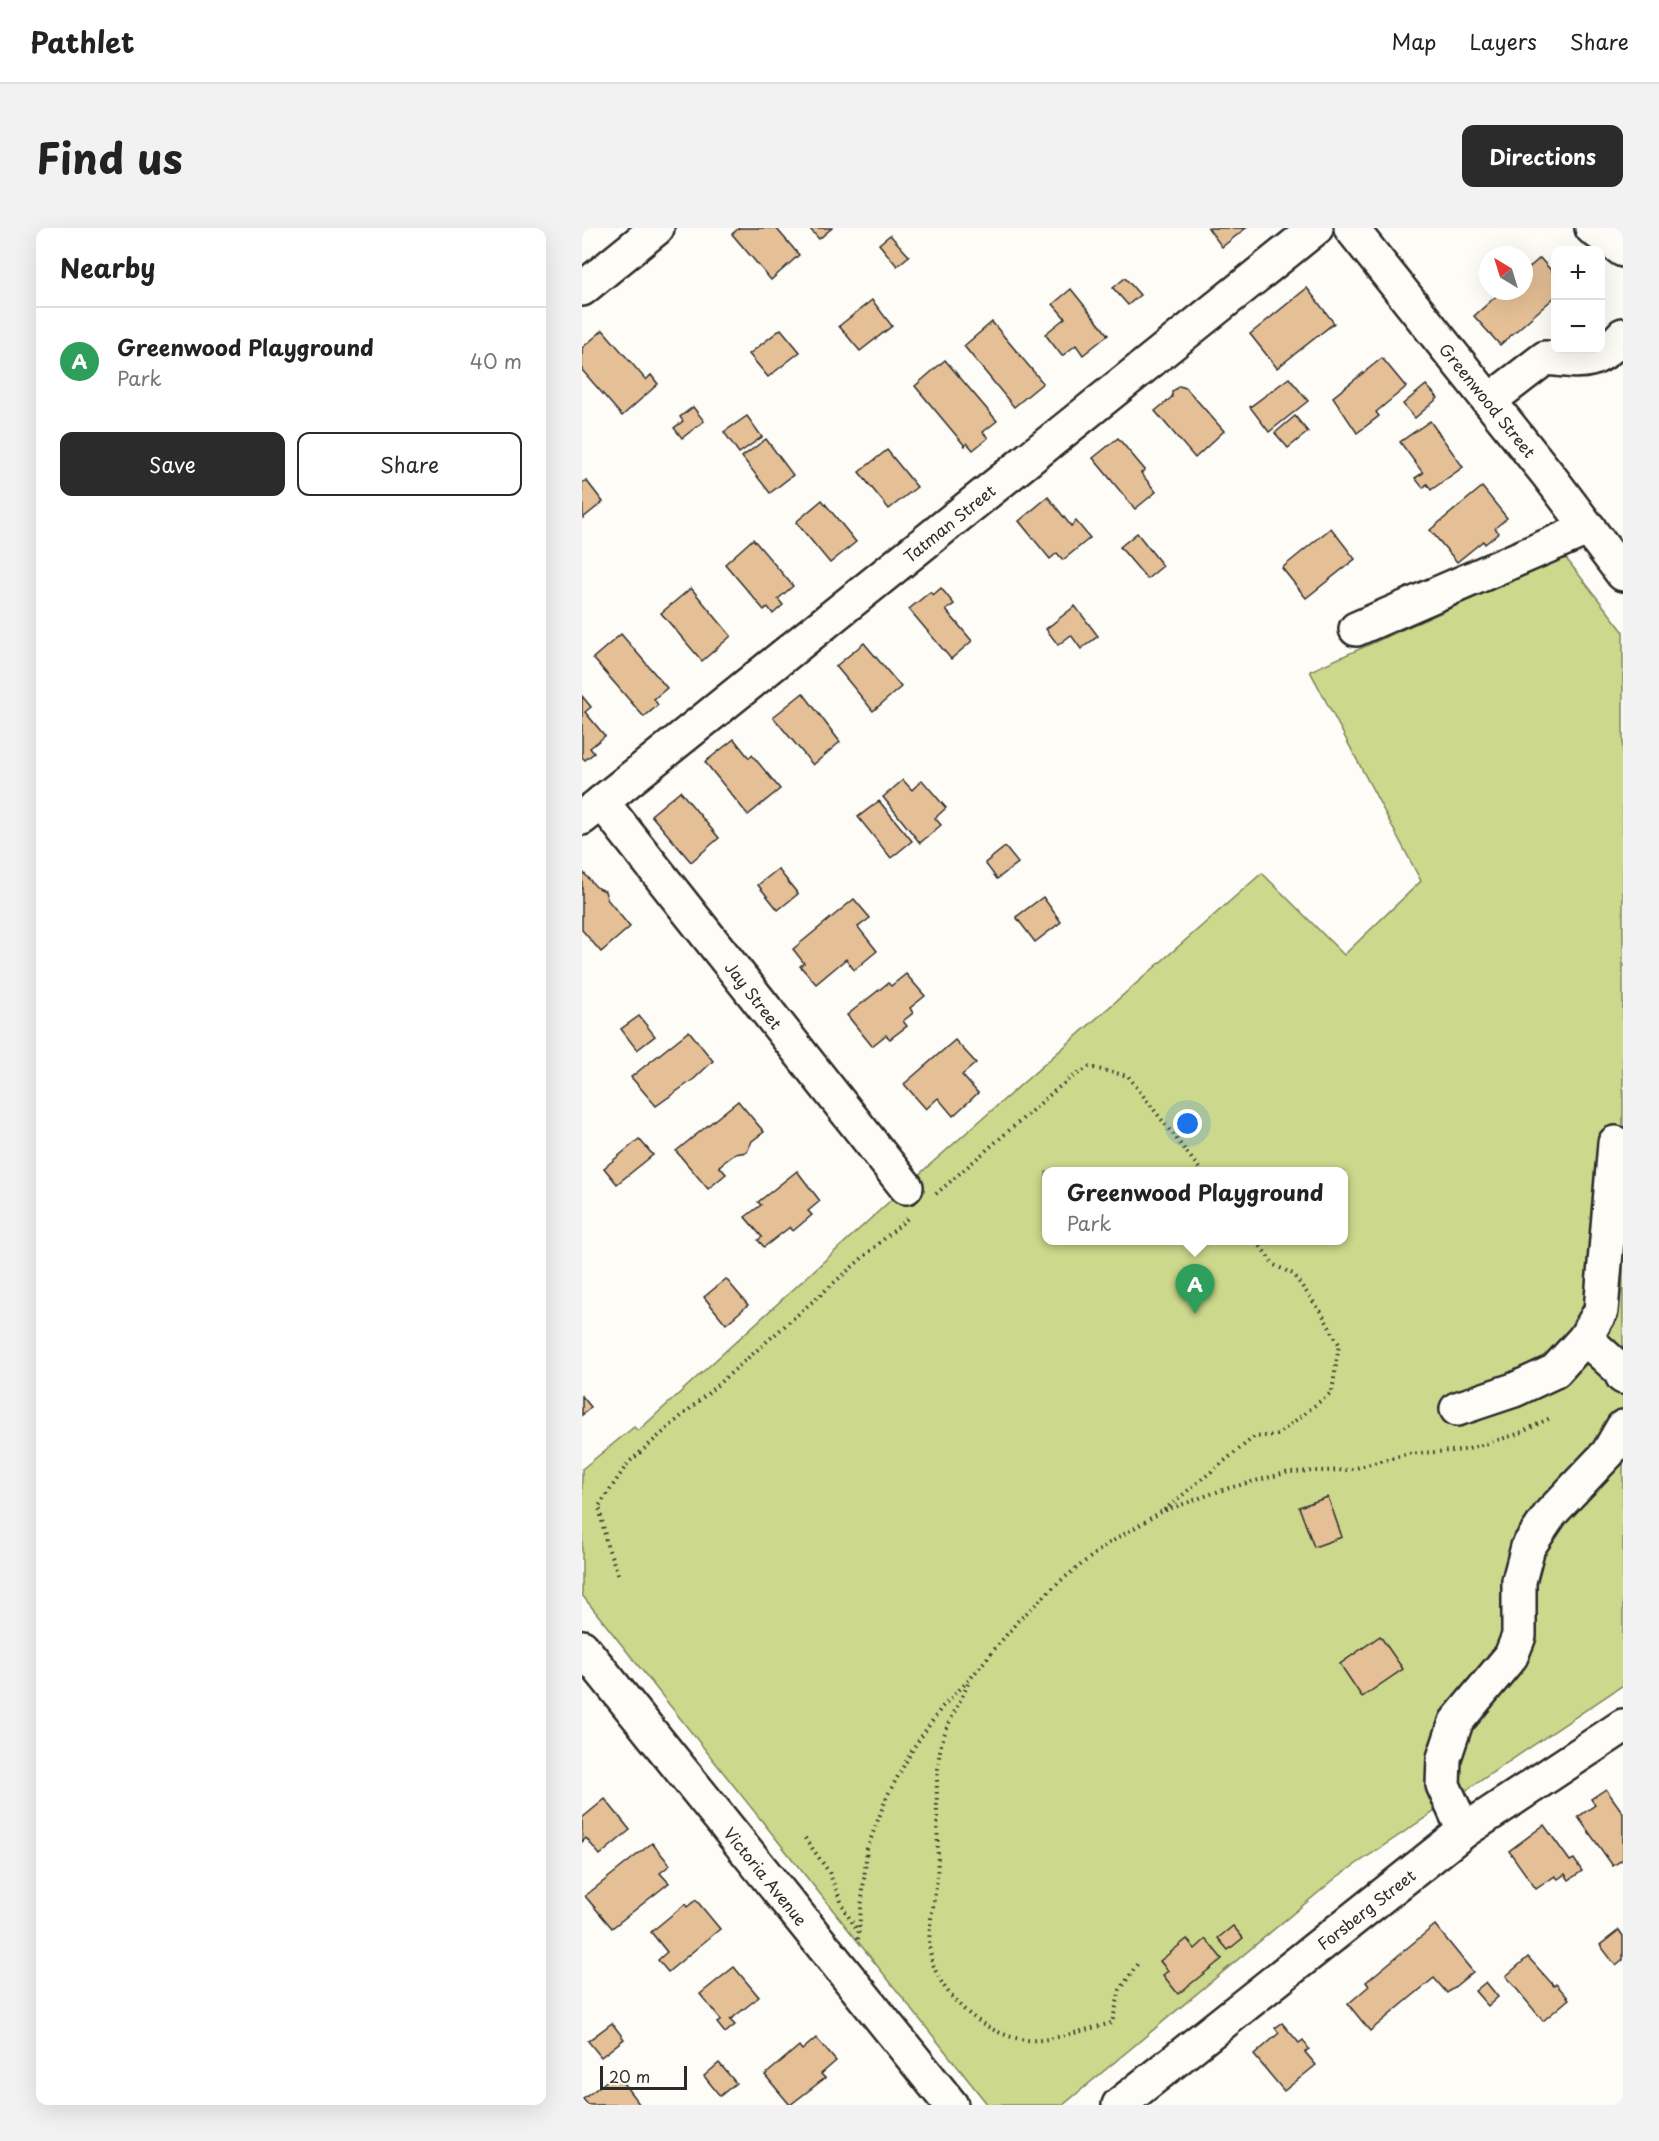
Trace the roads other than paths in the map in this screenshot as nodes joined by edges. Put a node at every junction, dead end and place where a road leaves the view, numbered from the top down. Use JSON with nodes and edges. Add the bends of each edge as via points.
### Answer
{"nodes":[{"id":1,"x":657,"y":228,"type":"edge"},
{"id":2,"x":1316,"y":228,"type":"edge"},
{"id":3,"x":1351,"y":228,"type":"edge"},
{"id":4,"x":1592,"y":228,"type":"edge"},
{"id":5,"x":1623,"y":250,"type":"edge"},
{"id":6,"x":582,"y":289,"type":"edge"},
{"id":7,"x":1623,"y":335,"type":"edge"},
{"id":8,"x":1489,"y":401,"type":"junction"},
{"id":9,"x":1589,"y":528,"type":"junction"},
{"id":10,"x":1623,"y":574,"type":"edge"},
{"id":11,"x":1356,"y":629,"type":"dead end"},
{"id":12,"x":592,"y":810,"type":"edge"},
{"id":13,"x":1615,"y":1143,"type":"dead end"},
{"id":14,"x":918,"y":1199,"type":"road end"},
{"id":15,"x":1585,"y":1338,"type":"junction"},
{"id":16,"x":1623,"y":1377,"type":"edge"},
{"id":17,"x":1457,"y":1409,"type":"dead end"},
{"id":18,"x":1623,"y":1427,"type":"edge"},
{"id":19,"x":582,"y":1647,"type":"edge"},
{"id":20,"x":1623,"y":1726,"type":"edge"},
{"id":21,"x":1464,"y":1831,"type":"junction"},
{"id":22,"x":951,"y":2105,"type":"edge"},
{"id":23,"x":1119,"y":2105,"type":"edge"}],
"edges":[{"from":1,"to":6,"type":"street"},
{"from":2,"to":12,"type":"street","name":"Tatman Street"},
{"from":3,"to":8,"type":"street","name":"Greenwood Street"},
{"from":4,"to":5,"type":"street"},
{"from":7,"to":8,"type":"street","via":[[1611,348],[1587,362],[1545,358]]},
{"from":8,"to":9,"type":"street","name":"Greenwood Street"},
{"from":9,"to":10,"type":"street","name":"Greenwood Street"},
{"from":9,"to":11,"type":"street"},
{"from":12,"to":14,"type":"street","name":"Jay Street"},
{"from":13,"to":15,"type":"street","via":[[1601,1311]]},
{"from":15,"to":16,"type":"street"},
{"from":15,"to":17,"type":"street","via":[[1555,1371]]},
{"from":18,"to":21,"type":"street","via":[[1608,1453],[1551,1513],[1528,1547],[1519,1581],[1519,1636],[1511,1656],[1456,1722],[1444,1758],[1443,1785]]},
{"from":19,"to":22,"type":"street","name":"Victoria Avenue"},
{"from":20,"to":21,"type":"street","name":"Forsberg Street"},
{"from":21,"to":23,"type":"street","name":"Forsberg Street"}]}
